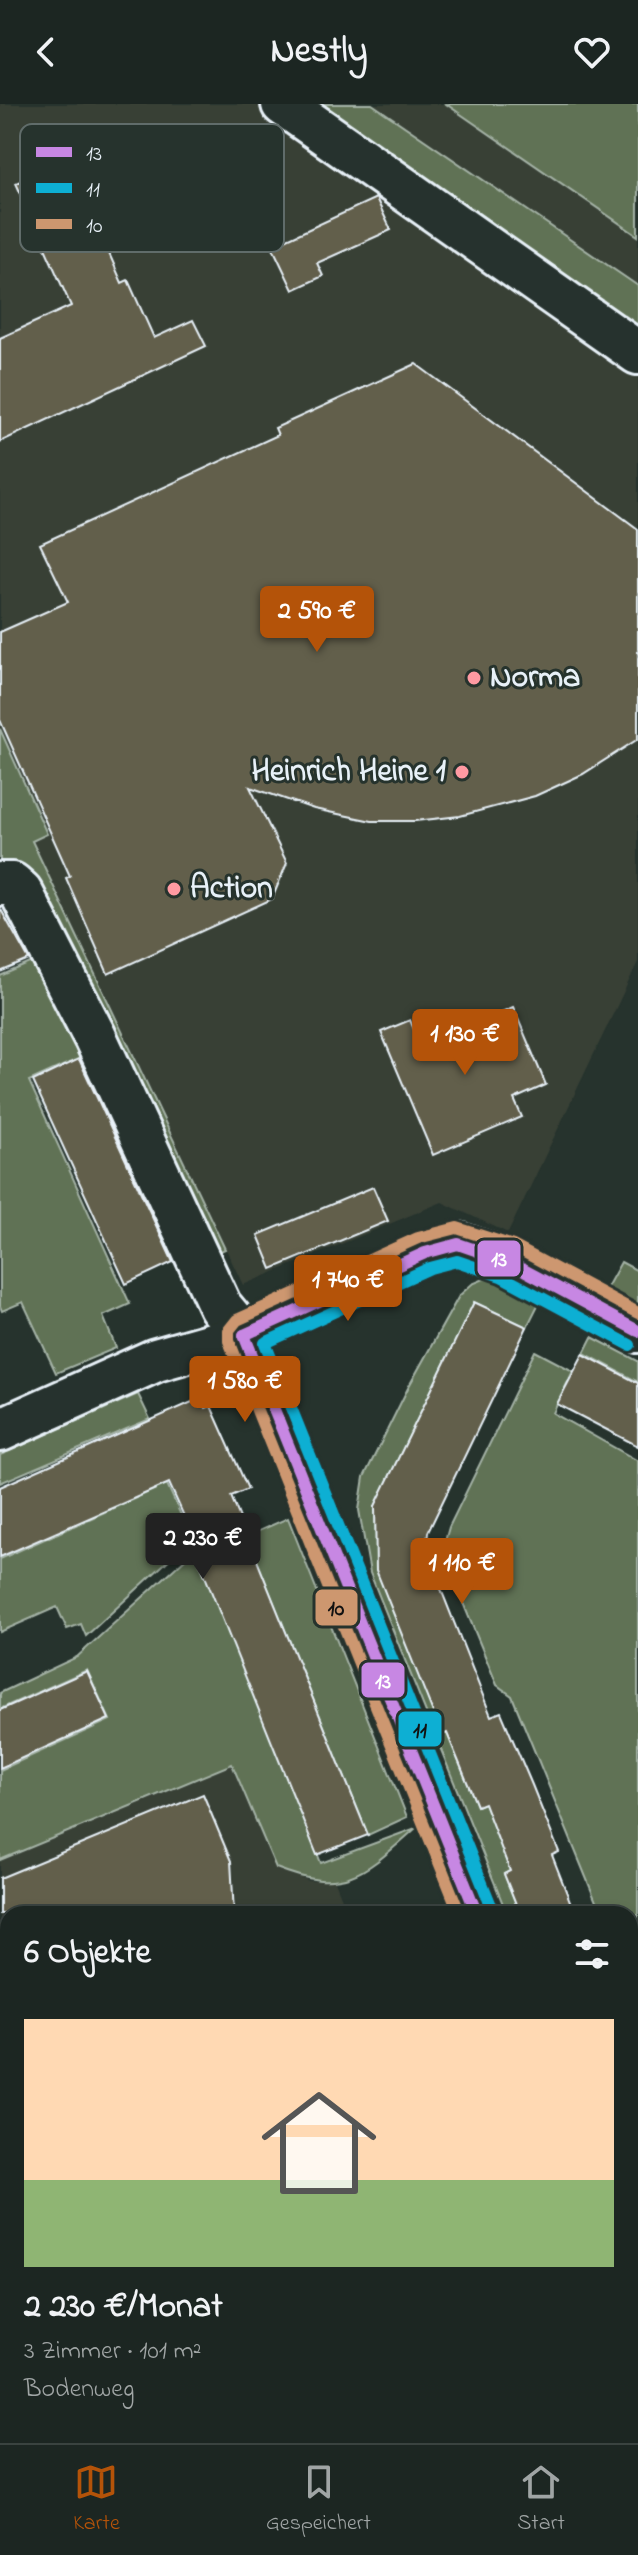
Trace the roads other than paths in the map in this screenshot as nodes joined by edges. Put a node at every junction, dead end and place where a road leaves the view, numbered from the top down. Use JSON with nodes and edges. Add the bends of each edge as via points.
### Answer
{"nodes":[{"id":1,"x":283,"y":104,"type":"edge"},
{"id":2,"x":638,"y":353,"type":"edge"},
{"id":3,"x":0,"y":884,"type":"edge"},
{"id":4,"x":638,"y":1331,"type":"edge"},
{"id":5,"x":244,"y":1335,"type":"junction"},
{"id":6,"x":0,"y":1430,"type":"edge"},
{"id":7,"x":474,"y":1906,"type":"edge"}],
"edges":[{"from":1,"to":2,"type":"street"},
{"from":3,"to":5,"type":"street","via":[[12,884],[21,892],[220,1306]]},
{"from":4,"to":5,"type":"street","via":[[507,1261],[458,1244],[425,1253]]},
{"from":5,"to":6,"type":"street","via":[[156,1360]]},
{"from":5,"to":7,"type":"street"}]}
